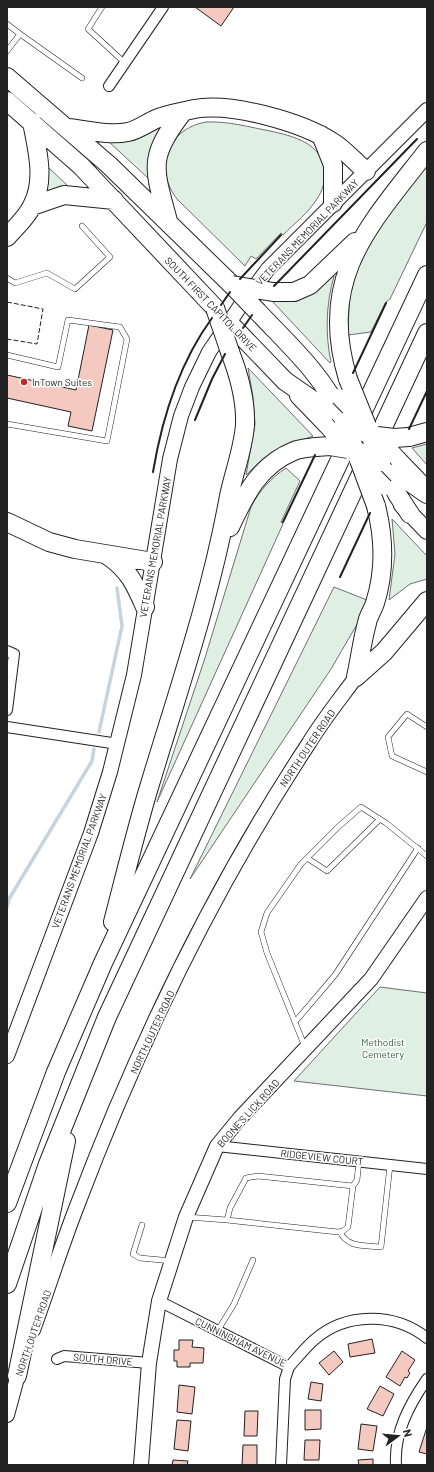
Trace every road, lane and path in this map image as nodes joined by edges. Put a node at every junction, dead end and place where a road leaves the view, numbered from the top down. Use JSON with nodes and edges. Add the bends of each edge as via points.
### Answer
{"nodes":[{"id":1,"x":102,"y":7,"type":"edge"},
{"id":2,"x":163,"y":7,"type":"edge"},
{"id":3,"x":7,"y":24,"type":"edge"},
{"id":4,"x":20,"y":34,"type":"junction"},
{"id":5,"x":7,"y":51,"type":"edge"},
{"id":6,"x":125,"y":63,"type":"junction"},
{"id":7,"x":7,"y":77,"type":"edge"},
{"id":8,"x":82,"y":78,"type":"dead end"},
{"id":9,"x":109,"y":86,"type":"dead end"},
{"id":10,"x":7,"y":100,"type":"edge"},
{"id":11,"x":427,"y":110,"type":"edge"},
{"id":12,"x":183,"y":112,"type":"junction"},
{"id":13,"x":32,"y":122,"type":"junction"},
{"id":14,"x":68,"y":128,"type":"junction"},
{"id":15,"x":321,"y":135,"type":"junction"},
{"id":16,"x":427,"y":152,"type":"edge"},
{"id":17,"x":366,"y":171,"type":"junction"},
{"id":18,"x":114,"y":200,"type":"junction"},
{"id":19,"x":333,"y":203,"type":"junction"},
{"id":20,"x":32,"y":206,"type":"junction"},
{"id":21,"x":168,"y":221,"type":"junction"},
{"id":22,"x":82,"y":226,"type":"dead end"},
{"id":23,"x":363,"y":235,"type":"junction"},
{"id":24,"x":7,"y":237,"type":"edge"},
{"id":25,"x":427,"y":275,"type":"edge"},
{"id":26,"x":7,"y":278,"type":"edge"},
{"id":27,"x":232,"y":285,"type":"junction"},
{"id":28,"x":215,"y":308,"type":"junction"},
{"id":29,"x":427,"y":333,"type":"edge"},
{"id":30,"x":7,"y":355,"type":"edge"},
{"id":31,"x":335,"y":412,"type":"junction"},
{"id":32,"x":7,"y":424,"type":"edge"},
{"id":33,"x":371,"y":432,"type":"junction"},
{"id":34,"x":427,"y":432,"type":"edge"},
{"id":35,"x":354,"y":453,"type":"junction"},
{"id":36,"x":389,"y":472,"type":"junction"},
{"id":37,"x":427,"y":489,"type":"edge"},
{"id":38,"x":427,"y":494,"type":"edge"},
{"id":39,"x":410,"y":514,"type":"joint"},
{"id":40,"x":7,"y":522,"type":"edge"},
{"id":41,"x":427,"y":531,"type":"edge"},
{"id":42,"x":220,"y":550,"type":"junction"},
{"id":43,"x":105,"y":554,"type":"junction"},
{"id":44,"x":153,"y":562,"type":"junction"},
{"id":45,"x":427,"y":601,"type":"edge"},
{"id":46,"x":145,"y":607,"type":"junction"},
{"id":47,"x":7,"y":651,"type":"edge"},
{"id":48,"x":356,"y":677,"type":"junction"},
{"id":49,"x":7,"y":710,"type":"edge"},
{"id":50,"x":7,"y":727,"type":"edge"},
{"id":51,"x":427,"y":727,"type":"edge"},
{"id":52,"x":118,"y":744,"type":"junction"},
{"id":53,"x":427,"y":772,"type":"edge"},
{"id":54,"x":380,"y":818,"type":"junction"},
{"id":55,"x":418,"y":848,"type":"junction"},
{"id":56,"x":427,"y":856,"type":"edge"},
{"id":57,"x":307,"y":858,"type":"junction"},
{"id":58,"x":427,"y":898,"type":"edge"},
{"id":59,"x":103,"y":963,"type":"junction"},
{"id":60,"x":295,"y":1022,"type":"junction"},
{"id":61,"x":306,"y":1049,"type":"junction"},
{"id":62,"x":7,"y":1056,"type":"edge"},
{"id":63,"x":77,"y":1089,"type":"junction"},
{"id":64,"x":217,"y":1146,"type":"junction"},
{"id":65,"x":359,"y":1161,"type":"junction"},
{"id":66,"x":390,"y":1165,"type":"junction"},
{"id":67,"x":427,"y":1169,"type":"edge"},
{"id":68,"x":353,"y":1186,"type":"junction"},
{"id":69,"x":7,"y":1204,"type":"edge"},
{"id":70,"x":186,"y":1217,"type":"junction"},
{"id":71,"x":227,"y":1220,"type":"junction"},
{"id":72,"x":142,"y":1225,"type":"dead end"},
{"id":73,"x":340,"y":1232,"type":"junction"},
{"id":74,"x":253,"y":1260,"type":"dead end"},
{"id":75,"x":172,"y":1261,"type":"junction"},
{"id":76,"x":7,"y":1284,"type":"edge"},
{"id":77,"x":159,"y":1301,"type":"junction"},
{"id":78,"x":218,"y":1330,"type":"junction"},
{"id":79,"x":427,"y":1338,"type":"edge"},
{"id":80,"x":57,"y":1359,"type":"dead end"},
{"id":81,"x":149,"y":1363,"type":"junction"},
{"id":82,"x":289,"y":1367,"type":"junction"},
{"id":83,"x":17,"y":1376,"type":"junction"},
{"id":84,"x":427,"y":1379,"type":"edge"},
{"id":85,"x":7,"y":1415,"type":"edge"},
{"id":86,"x":141,"y":1465,"type":"edge"},
{"id":87,"x":281,"y":1465,"type":"edge"},
{"id":88,"x":396,"y":1465,"type":"edge"}],
"edges":[{"from":1,"to":6,"type":"lane","via":[[88,29]]},
{"from":2,"to":6,"type":"street"},
{"from":3,"to":4,"type":"lane"},
{"from":4,"to":5,"type":"lane"},
{"from":4,"to":8,"type":"lane"},
{"from":6,"to":9,"type":"street"},
{"from":7,"to":14,"type":"highway"},
{"from":10,"to":13,"type":"highway","name":"SOUTH FIRST CAPITOL DRIVE"},
{"from":11,"to":17,"type":"street","name":"VETERANS MEMORIAL PARKWAY"},
{"from":12,"to":14,"type":"highway","via":[[157,118],[129,132],[115,134]]},
{"from":12,"to":15,"type":"highway","via":[[208,107],[222,108],[287,121]]},
{"from":12,"to":21,"type":"highway","via":[[162,141],[157,153],[156,171]]},
{"from":13,"to":18,"type":"highway","name":"SOUTH FIRST CAPITOL DRIVE"},
{"from":13,"to":20,"type":"highway","via":[[40,169]]},
{"from":14,"to":21,"type":"highway"},
{"from":15,"to":17,"type":"highway","via":[[335,143]]},
{"from":15,"to":19,"type":"highway","via":[[333,165]]},
{"from":16,"to":23,"type":"highway"},
{"from":17,"to":19,"type":"street","name":"VETERANS MEMORIAL PARKWAY"},
{"from":18,"to":20,"type":"highway","via":[[64,195]]},
{"from":18,"to":28,"type":"highway","name":"SOUTH FIRST CAPITOL DRIVE"},
{"from":19,"to":44,"type":"street","name":"VETERANS MEMORIAL PARKWAY","via":[[268,269],[220,334],[201,367],[176,434]]},
{"from":20,"to":24,"type":"highway"},
{"from":21,"to":27,"type":"highway"},
{"from":22,"to":26,"type":"lane","via":[[110,257],[75,289],[47,273],[14,283]]},
{"from":23,"to":27,"type":"highway","bridge":true,"via":[[310,285],[294,292],[273,292]]},
{"from":23,"to":33,"type":"highway","bridge":true,"via":[[347,269],[339,310],[341,350],[348,379]]},
{"from":25,"to":59,"type":"highway"},
{"from":27,"to":31,"type":"highway","bridge":true,"via":[[316,373]]},
{"from":28,"to":31,"type":"highway","name":"SOUTH FIRST CAPITOL DRIVE","via":[[284,381]]},
{"from":28,"to":42,"type":"highway","bridge":true,"via":[[237,370],[245,424]]},
{"from":29,"to":63,"type":"highway","via":[[156,910]]},
{"from":30,"to":32,"type":"lane","via":[[58,367],[68,320],[120,327],[126,340],[107,441]]},
{"from":31,"to":33,"type":"highway","name":"SOUTH FIRST CAPITOL DRIVE","bridge":true},
{"from":31,"to":33,"type":"main road","bridge":true},
{"from":31,"to":35,"type":"highway","bridge":true},
{"from":33,"to":34,"type":"highway","bridge":true,"via":[[394,438]]},
{"from":33,"to":36,"type":"highway","bridge":true},
{"from":35,"to":36,"type":"highway","bridge":true},
{"from":35,"to":36,"type":"main road","bridge":true},
{"from":35,"to":42,"type":"highway","bridge":true,"via":[[330,446],[295,450],[283,457],[255,479]]},
{"from":35,"to":48,"type":"highway","bridge":true,"via":[[376,506],[381,528],[383,561]]},
{"from":36,"to":37,"type":"main road"},
{"from":36,"to":38,"type":"highway"},
{"from":36,"to":39,"type":"highway"},
{"from":39,"to":41,"type":"main road"},
{"from":40,"to":43,"type":"highway","via":[[49,542]]},
{"from":42,"to":59,"type":"highway","via":[[193,648],[136,829]]},
{"from":43,"to":44,"type":"highway"},
{"from":43,"to":46,"type":"highway","via":[[128,573]]},
{"from":44,"to":46,"type":"street","name":"VETERANS MEMORIAL PARKWAY"},
{"from":45,"to":48,"type":"highway","via":[[384,652]]},
{"from":46,"to":52,"type":"street","name":"VETERANS MEMORIAL PARKWAY","via":[[134,675]]},
{"from":47,"to":49,"type":"street","via":[[14,654]]},
{"from":48,"to":83,"type":"street","name":"NORTH OUTER ROAD","via":[[288,776],[191,947],[138,1058],[77,1205]]},
{"from":50,"to":52,"type":"street"},
{"from":51,"to":53,"type":"lane","via":[[407,714],[388,737],[392,756]]},
{"from":52,"to":62,"type":"street","name":"VETERANS MEMORIAL PARKWAY","via":[[91,833]]},
{"from":54,"to":55,"type":"lane"},
{"from":54,"to":57,"type":"lane","via":[[362,807]]},
{"from":54,"to":57,"type":"lane","via":[[327,871]]},
{"from":55,"to":56,"type":"lane"},
{"from":55,"to":60,"type":"lane","via":[[335,975]]},
{"from":57,"to":60,"type":"lane","via":[[267,913],[261,932]]},
{"from":58,"to":61,"type":"street","name":"BOONE'S LICK ROAD","via":[[371,979]]},
{"from":59,"to":69,"type":"highway","via":[[56,1072]]},
{"from":60,"to":61,"type":"lane"},
{"from":61,"to":64,"type":"street","name":"BOONE'S LICK ROAD"},
{"from":63,"to":76,"type":"highway","via":[[45,1171]]},
{"from":63,"to":83,"type":"highway"},
{"from":64,"to":65,"type":"street","name":"RIDGEVIEW COURT"},
{"from":64,"to":70,"type":"street","name":"BOONE'S LICK ROAD"},
{"from":65,"to":66,"type":"street","name":"RIDGEVIEW COURT"},
{"from":65,"to":68,"type":"lane","via":[[357,1180]]},
{"from":66,"to":67,"type":"street","name":"RIDGEVIEW COURT"},
{"from":66,"to":73,"type":"lane","via":[[381,1246],[349,1243]]},
{"from":68,"to":71,"type":"lane","via":[[267,1176],[246,1178],[230,1208]]},
{"from":68,"to":73,"type":"lane","via":[[348,1227]]},
{"from":70,"to":71,"type":"lane"},
{"from":70,"to":75,"type":"street","name":"BOONE'S LICK ROAD"},
{"from":71,"to":73,"type":"lane"},
{"from":72,"to":75,"type":"lane","via":[[133,1254],[140,1258]]},
{"from":74,"to":78,"type":"lane","via":[[234,1304]]},
{"from":75,"to":77,"type":"street","name":"BOONE'S LICK ROAD"},
{"from":77,"to":78,"type":"street","name":"CUNNINGHAM AVENUE"},
{"from":77,"to":81,"type":"street","name":"BOONE'S LICK ROAD"},
{"from":78,"to":82,"type":"street","name":"CUNNINGHAM AVENUE"},
{"from":79,"to":82,"type":"street","name":"CUNNINGHAM AVENUE","via":[[395,1322],[376,1318],[355,1320],[334,1326],[314,1339]]},
{"from":80,"to":81,"type":"street","name":"SOUTH DRIVE","via":[[64,1356]]},
{"from":81,"to":86,"type":"street","name":"BOONE'S LICK ROAD"},
{"from":82,"to":87,"type":"street","via":[[285,1379]]},
{"from":83,"to":85,"type":"street","name":"NORTH OUTER ROAD"},
{"from":84,"to":88,"type":"street","via":[[402,1421],[395,1454]]}]}
